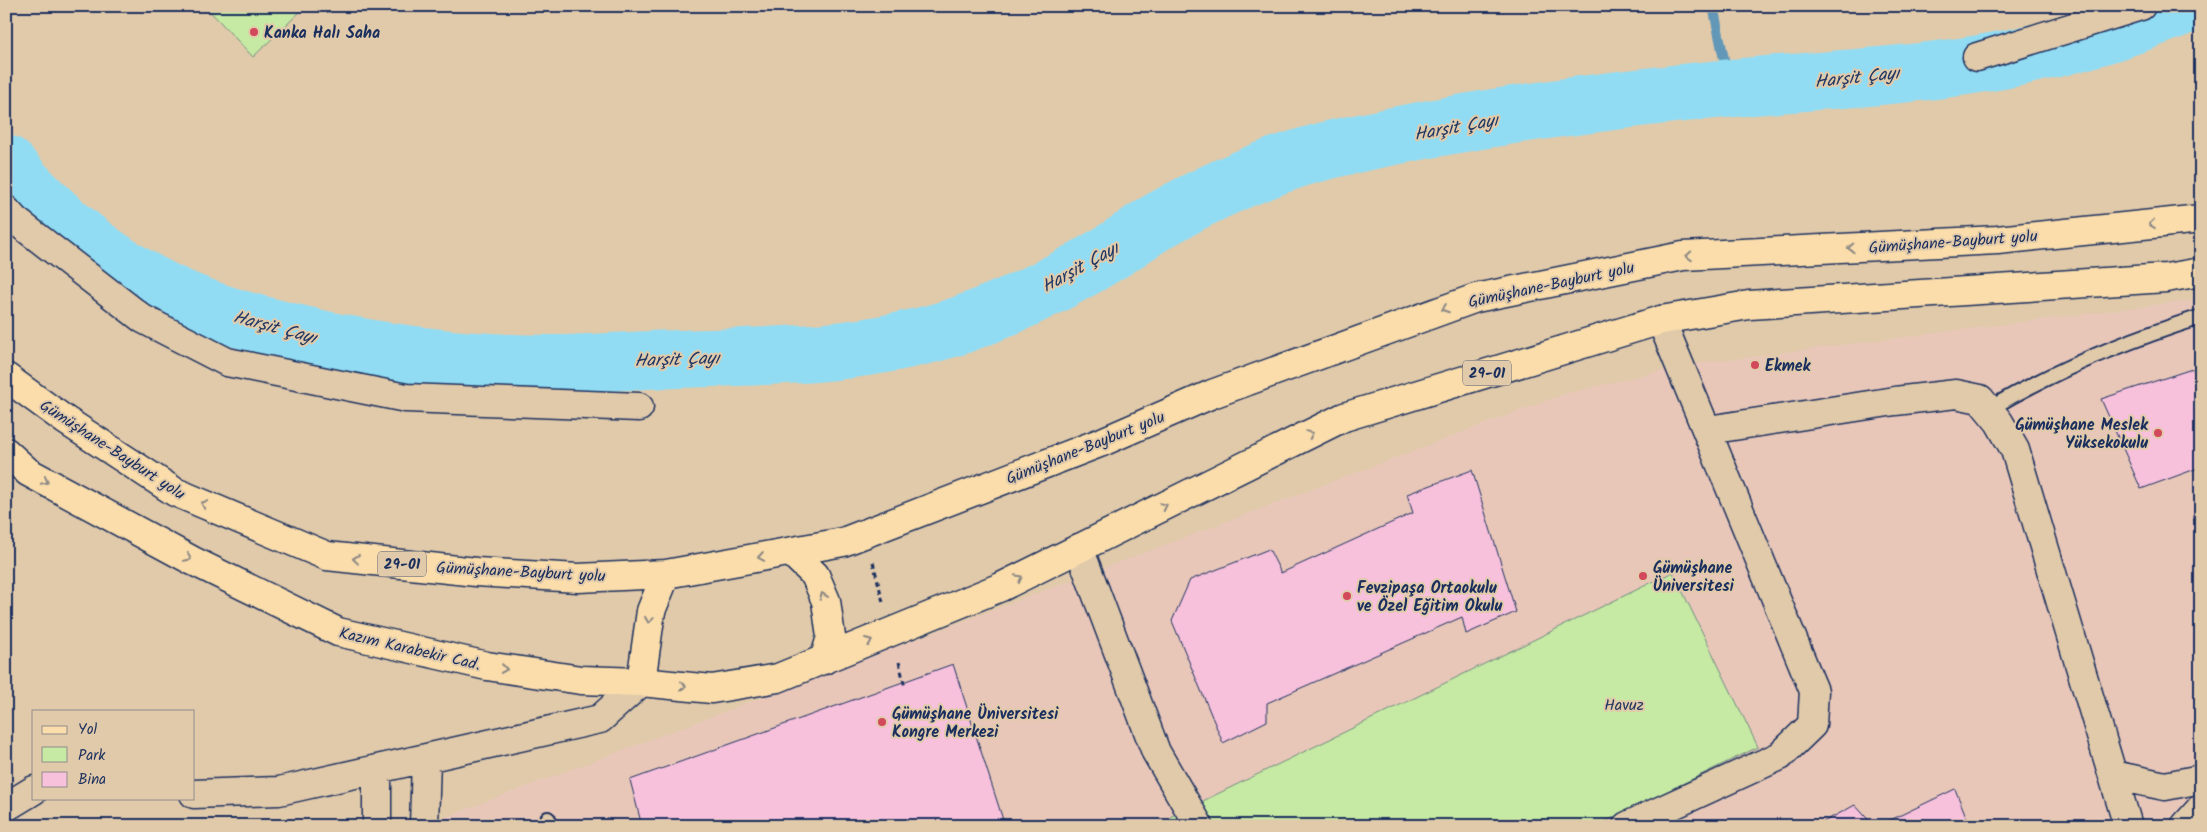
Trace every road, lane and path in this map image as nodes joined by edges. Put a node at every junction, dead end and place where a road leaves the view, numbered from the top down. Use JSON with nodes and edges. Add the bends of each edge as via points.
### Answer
{"nodes":[{"id":1,"x":2141,"y":6,"type":"edge"},
{"id":2,"x":1976,"y":56,"type":"dead end"},
{"id":3,"x":6,"y":210,"type":"edge"},
{"id":4,"x":2201,"y":219,"type":"edge"},
{"id":5,"x":2201,"y":272,"type":"edge"},
{"id":6,"x":2201,"y":317,"type":"edge"},
{"id":7,"x":1661,"y":320,"type":"junction"},
{"id":8,"x":6,"y":377,"type":"edge"},
{"id":9,"x":639,"y":407,"type":"dead end"},
{"id":10,"x":1989,"y":409,"type":"junction"},
{"id":11,"x":1708,"y":430,"type":"junction"},
{"id":12,"x":6,"y":452,"type":"edge"},
{"id":13,"x":865,"y":534,"type":"junction"},
{"id":14,"x":1079,"y":548,"type":"junction"},
{"id":15,"x":791,"y":552,"type":"junction"},
{"id":16,"x":666,"y":574,"type":"junction"},
{"id":17,"x":891,"y":632,"type":"junction"},
{"id":18,"x":824,"y":660,"type":"junction"},
{"id":19,"x":641,"y":682,"type":"junction"},
{"id":20,"x":906,"y":687,"type":"dead end"},
{"id":21,"x":426,"y":759,"type":"junction"},
{"id":22,"x":377,"y":770,"type":"junction"},
{"id":23,"x":2113,"y":775,"type":"junction"},
{"id":24,"x":2201,"y":779,"type":"edge"},
{"id":25,"x":32,"y":792,"type":"edge"},
{"id":26,"x":195,"y":794,"type":"edge"},
{"id":27,"x":2201,"y":808,"type":"edge"},
{"id":28,"x":8,"y":821,"type":"edge"},
{"id":29,"x":377,"y":826,"type":"edge"},
{"id":30,"x":424,"y":826,"type":"edge"},
{"id":31,"x":1199,"y":826,"type":"edge"},
{"id":32,"x":1627,"y":826,"type":"edge"},
{"id":33,"x":2128,"y":826,"type":"edge"},
{"id":34,"x":2185,"y":826,"type":"edge"}],
"edges":[{"from":1,"to":2,"type":"street"},
{"from":3,"to":9,"type":"street","via":[[142,320],[227,362],[406,398]]},
{"from":4,"to":13,"type":"main road","name":"Gümüşhane-Bayburt yolu","number":"29-01","one_way":true,"via":[[1997,240],[1682,256],[1476,298],[1212,394],[1102,442]]},
{"from":5,"to":7,"type":"main road","number":"29-01","via":[[2166,278],[1749,305]]},
{"from":6,"to":10,"type":"lane","via":[[2159,330],[2026,387]]},
{"from":7,"to":11,"type":"street"},
{"from":14,"to":7,"type":"main road","number":"29-01","one_way":true,"via":[[1344,417]]},
{"from":16,"to":8,"type":"main road","name":"Gümüşhane-Bayburt yolu","number":"29-01","one_way":true,"via":[[578,578],[476,572],[327,556],[175,492]]},
{"from":10,"to":11,"type":"street","via":[[1980,399],[1956,394]]},
{"from":10,"to":23,"type":"street","via":[[2015,450]]},
{"from":11,"to":32,"type":"street","via":[[1814,691],[1812,725],[1780,756]]},
{"from":12,"to":19,"type":"main road","name":"Kazım Karabekir Cad.","number":"29-01","one_way":true,"via":[[28,472],[71,496],[192,561],[338,632],[487,666],[581,680]]},
{"from":13,"to":15,"type":"main road","name":"Gümüşhane-Bayburt yolu","number":"29-01","via":[[843,542]]},
{"from":13,"to":17,"type":"path"},
{"from":17,"to":14,"type":"main road","number":"29-01","one_way":true,"via":[[1001,587]]},
{"from":14,"to":31,"type":"street","via":[[1156,752]]},
{"from":15,"to":16,"type":"main road","name":"Gümüşhane-Bayburt yolu","number":"29-01","one_way":true},
{"from":18,"to":15,"type":"main road","one_way":true,"via":[[831,637],[826,600],[815,575]]},
{"from":16,"to":19,"type":"main road","one_way":true,"via":[[651,611]]},
{"from":18,"to":17,"type":"main road","number":"29-01","one_way":true},
{"from":17,"to":20,"type":"path"},
{"from":19,"to":18,"type":"main road","name":"Kazım Karabekir Cad.","number":"29-01","one_way":true,"via":[[712,689],[778,678]]},
{"from":19,"to":21,"type":"street","via":[[600,719]]},
{"from":21,"to":22,"type":"street"},
{"from":21,"to":30,"type":"street"},
{"from":22,"to":26,"type":"street","via":[[278,790]]},
{"from":22,"to":29,"type":"street"},
{"from":23,"to":24,"type":"street","via":[[2165,786]]},
{"from":23,"to":33,"type":"street"},
{"from":25,"to":28,"type":"street"},
{"from":27,"to":34,"type":"street"}]}
